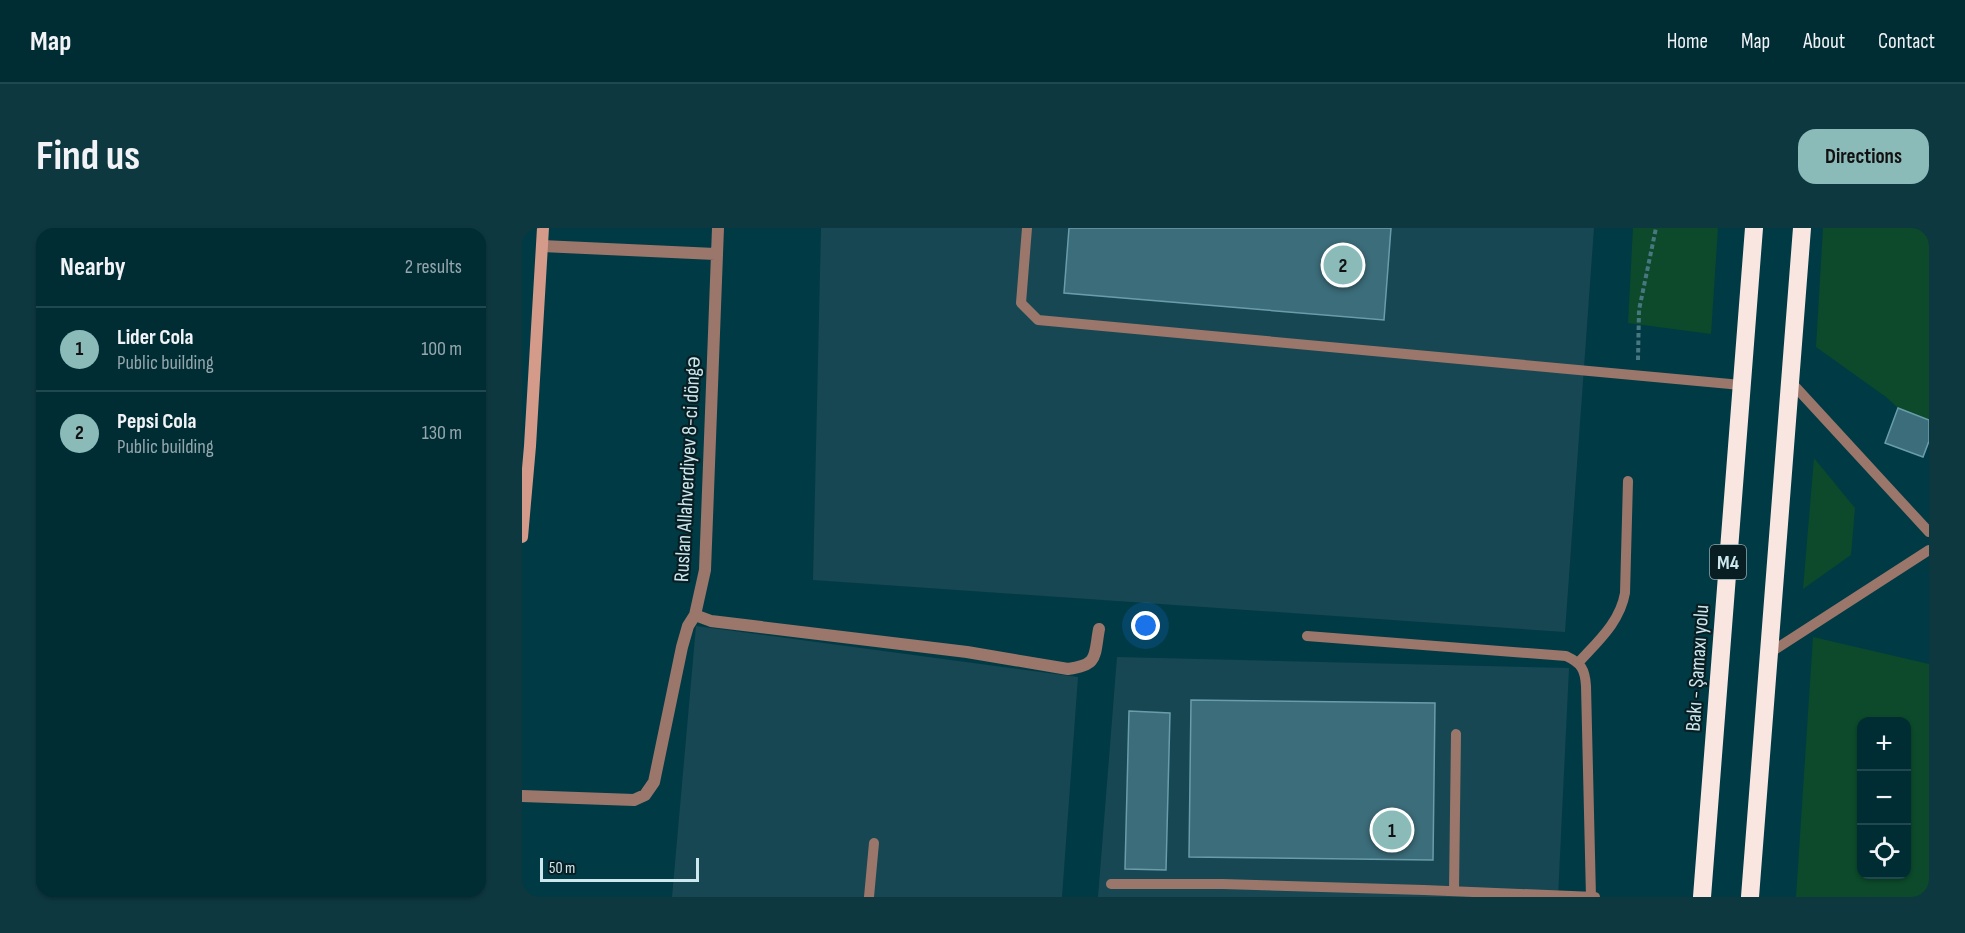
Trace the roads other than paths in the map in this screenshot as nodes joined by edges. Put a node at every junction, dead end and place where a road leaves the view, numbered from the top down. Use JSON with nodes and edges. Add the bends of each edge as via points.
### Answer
{"nodes":[{"id":1,"x":543,"y":228,"type":"edge"},
{"id":2,"x":718,"y":228,"type":"edge"},
{"id":3,"x":1027,"y":228,"type":"edge"},
{"id":4,"x":1754,"y":228,"type":"edge"},
{"id":5,"x":1802,"y":228,"type":"edge"},
{"id":6,"x":542,"y":246,"type":"junction"},
{"id":7,"x":715,"y":254,"type":"junction"},
{"id":8,"x":1790,"y":381,"type":"junction"},
{"id":9,"x":1741,"y":385,"type":"junction"},
{"id":10,"x":526,"y":446,"type":"edge"},
{"id":11,"x":1628,"y":481,"type":"dead end"},
{"id":12,"x":1929,"y":532,"type":"edge"},
{"id":13,"x":522,"y":537,"type":"edge"},
{"id":14,"x":1929,"y":550,"type":"edge"},
{"id":15,"x":695,"y":615,"type":"junction"},
{"id":16,"x":1099,"y":628,"type":"dead end"},
{"id":17,"x":1307,"y":636,"type":"dead end"},
{"id":18,"x":1768,"y":654,"type":"junction"},
{"id":19,"x":1579,"y":662,"type":"junction"},
{"id":20,"x":1456,"y":734,"type":"dead end"},
{"id":21,"x":522,"y":796,"type":"edge"},
{"id":22,"x":874,"y":843,"type":"dead end"},
{"id":23,"x":1111,"y":884,"type":"dead end"},
{"id":24,"x":1454,"y":891,"type":"junction"},
{"id":25,"x":869,"y":897,"type":"edge"},
{"id":26,"x":1593,"y":897,"type":"edge"},
{"id":27,"x":1702,"y":897,"type":"edge"},
{"id":28,"x":1750,"y":897,"type":"edge"}],
"edges":[{"from":1,"to":6,"type":"street"},
{"from":2,"to":7,"type":"street","name":"Ruslan Allahverdiyev 8-ci döngə"},
{"from":3,"to":9,"type":"lane","via":[[1021,303],[1038,320]]},
{"from":4,"to":9,"type":"highway","name":"Bakı - Şamaxı yolu","number":"M4"},
{"from":5,"to":8,"type":"highway","number":"M4"},
{"from":6,"to":7,"type":"street"},
{"from":6,"to":10,"type":"street"},
{"from":7,"to":15,"type":"street","name":"Ruslan Allahverdiyev 8-ci döngə","via":[[705,570]]},
{"from":8,"to":12,"type":"lane"},
{"from":8,"to":18,"type":"highway","number":"M4"},
{"from":9,"to":27,"type":"highway","name":"Bakı - Şamaxı yolu","number":"M4"},
{"from":10,"to":13,"type":"street"},
{"from":11,"to":19,"type":"lane","via":[[1623,605],[1615,621]]},
{"from":14,"to":18,"type":"lane"},
{"from":15,"to":16,"type":"street","via":[[711,621],[967,652],[1068,669],[1085,667],[1094,659]]},
{"from":15,"to":21,"type":"street","name":"Ruslan Allahverdiyev 8-ci döngə","via":[[682,647],[654,782],[645,795],[634,800]]},
{"from":17,"to":19,"type":"lane","via":[[1566,656]]},
{"from":18,"to":28,"type":"highway","number":"M4"},
{"from":19,"to":26,"type":"lane","via":[[1586,686]]},
{"from":20,"to":24,"type":"lane"},
{"from":22,"to":25,"type":"lane"},
{"from":23,"to":24,"type":"lane"},
{"from":24,"to":26,"type":"lane"}]}
